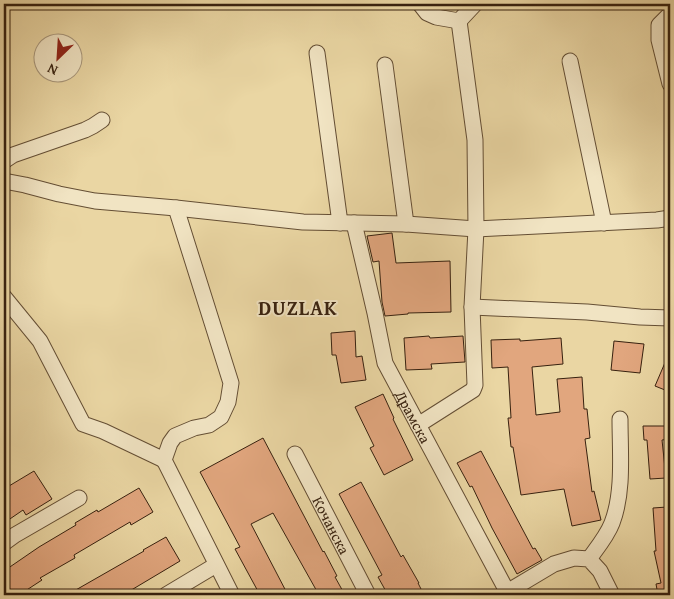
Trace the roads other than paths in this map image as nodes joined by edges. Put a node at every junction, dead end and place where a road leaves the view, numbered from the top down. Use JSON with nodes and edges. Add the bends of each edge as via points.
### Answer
{"nodes":[{"id":1,"x":420,"y":4,"type":"edge"},
{"id":2,"x":474,"y":4,"type":"edge"},
{"id":3,"x":670,"y":14,"type":"edge"},
{"id":4,"x":459,"y":21,"type":"junction"},
{"id":5,"x":317,"y":53,"type":"dead end"},
{"id":6,"x":570,"y":61,"type":"dead end"},
{"id":7,"x":385,"y":64,"type":"dead end"},
{"id":8,"x":670,"y":84,"type":"edge"},
{"id":9,"x":102,"y":120,"type":"dead end"},
{"id":10,"x":4,"y":161,"type":"edge"},
{"id":11,"x":4,"y":181,"type":"edge"},
{"id":12,"x":176,"y":208,"type":"junction"},
{"id":13,"x":670,"y":218,"type":"edge"},
{"id":14,"x":347,"y":223,"type":"junction"},
{"id":15,"x":604,"y":223,"type":"junction"},
{"id":16,"x":406,"y":224,"type":"junction"},
{"id":17,"x":476,"y":229,"type":"junction"},
{"id":18,"x":4,"y":297,"type":"edge"},
{"id":19,"x":472,"y":307,"type":"junction"},
{"id":20,"x":670,"y":318,"type":"edge"},
{"id":21,"x":620,"y":419,"type":"dead end"},
{"id":22,"x":418,"y":425,"type":"junction"},
{"id":23,"x":295,"y":454,"type":"dead end"},
{"id":24,"x":164,"y":460,"type":"junction"},
{"id":25,"x":79,"y":498,"type":"dead end"},
{"id":26,"x":4,"y":543,"type":"edge"},
{"id":27,"x":589,"y":559,"type":"junction"},
{"id":28,"x":216,"y":565,"type":"junction"},
{"id":29,"x":508,"y":594,"type":"edge"},
{"id":30,"x":166,"y":595,"type":"edge"},
{"id":31,"x":232,"y":595,"type":"edge"},
{"id":32,"x":368,"y":595,"type":"edge"},
{"id":33,"x":612,"y":595,"type":"edge"}],
"edges":[{"from":1,"to":4,"type":"street","via":[[427,13],[436,17]]},
{"from":2,"to":4,"type":"street"},
{"from":3,"to":8,"type":"street","via":[[659,25],[659,40]]},
{"from":4,"to":17,"type":"street","via":[[475,140]]},
{"from":5,"to":14,"type":"street","name":"Драмска"},
{"from":6,"to":15,"type":"street"},
{"from":7,"to":16,"type":"street"},
{"from":9,"to":10,"type":"street","via":[[85,130]]},
{"from":11,"to":12,"type":"street","via":[[95,201]]},
{"from":12,"to":14,"type":"street","via":[[303,222]]},
{"from":12,"to":24,"type":"street","via":[[231,383],[221,417],[210,425],[175,436]]},
{"from":13,"to":15,"type":"street"},
{"from":14,"to":16,"type":"street"},
{"from":14,"to":22,"type":"street","name":"Драмска","via":[[375,314],[384,363]]},
{"from":15,"to":17,"type":"street"},
{"from":16,"to":17,"type":"street"},
{"from":17,"to":19,"type":"street"},
{"from":18,"to":24,"type":"street","via":[[40,342],[84,424],[104,430]]},
{"from":19,"to":20,"type":"street"},
{"from":19,"to":22,"type":"street","via":[[473,390]]},
{"from":21,"to":27,"type":"street","via":[[617,508],[608,532]]},
{"from":22,"to":29,"type":"street","name":"Драмска"},
{"from":23,"to":32,"type":"street","name":"Кочанска"},
{"from":24,"to":28,"type":"street"},
{"from":25,"to":26,"type":"street"},
{"from":27,"to":29,"type":"street","via":[[574,558],[554,564]]},
{"from":27,"to":33,"type":"street","via":[[600,570]]},
{"from":28,"to":30,"type":"street"},
{"from":28,"to":31,"type":"street"}]}
